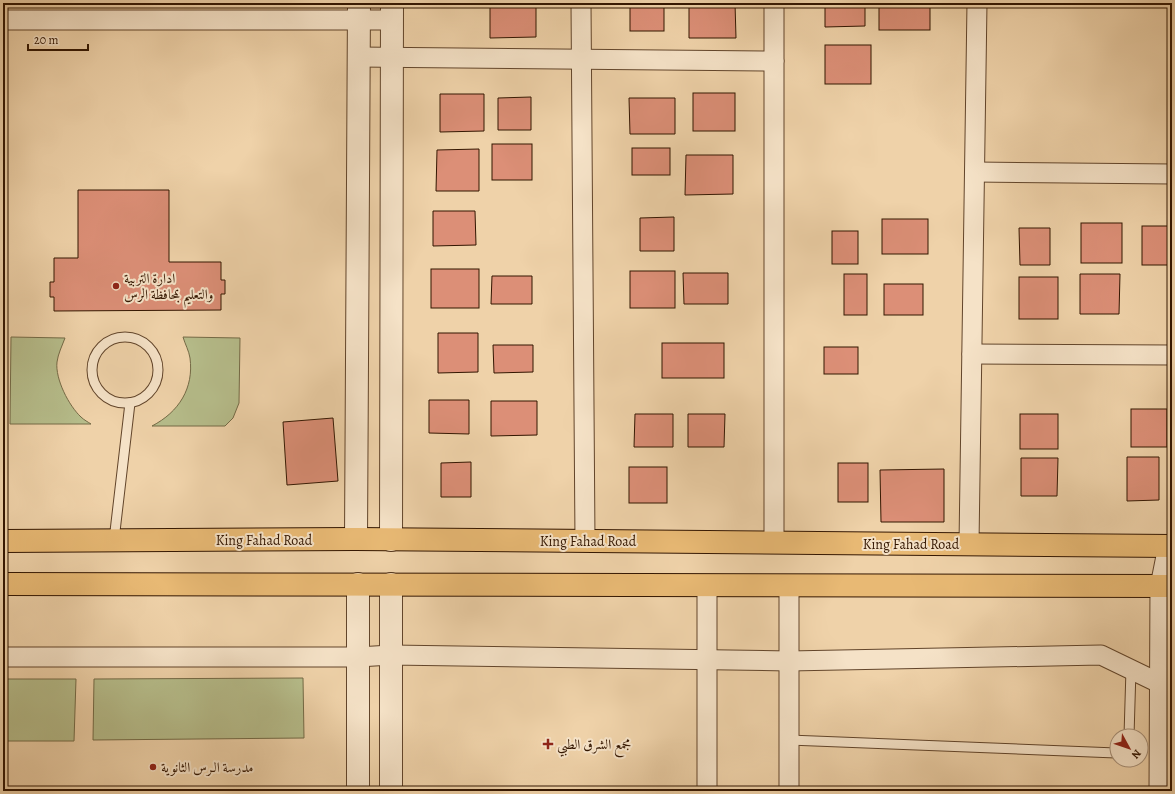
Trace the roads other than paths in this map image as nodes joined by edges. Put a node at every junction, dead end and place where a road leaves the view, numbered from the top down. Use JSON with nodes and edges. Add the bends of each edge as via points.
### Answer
{"nodes":[{"id":1,"x":581,"y":3,"type":"edge"},
{"id":2,"x":774,"y":3,"type":"edge"},
{"id":3,"x":977,"y":3,"type":"edge"},
{"id":4,"x":358,"y":12,"type":"edge"},
{"id":5,"x":392,"y":12,"type":"edge"},
{"id":6,"x":3,"y":20,"type":"edge"},
{"id":7,"x":358,"y":57,"type":"junction"},
{"id":8,"x":392,"y":57,"type":"junction"},
{"id":9,"x":582,"y":59,"type":"junction"},
{"id":10,"x":774,"y":61,"type":"junction"},
{"id":11,"x":975,"y":172,"type":"junction"},
{"id":12,"x":1172,"y":174,"type":"edge"},
{"id":13,"x":972,"y":354,"type":"junction"},
{"id":14,"x":1172,"y":355,"type":"edge"},
{"id":15,"x":130,"y":403,"type":"junction"},
{"id":16,"x":356,"y":539,"type":"junction"},
{"id":17,"x":114,"y":540,"type":"junction"},
{"id":18,"x":391,"y":540,"type":"junction"},
{"id":19,"x":3,"y":541,"type":"edge"},
{"id":20,"x":585,"y":541,"type":"junction"},
{"id":21,"x":774,"y":543,"type":"junction"},
{"id":22,"x":969,"y":544,"type":"junction"},
{"id":23,"x":1171,"y":549,"type":"edge"},
{"id":24,"x":3,"y":584,"type":"edge"},
{"id":25,"x":358,"y":584,"type":"junction"},
{"id":26,"x":391,"y":584,"type":"junction"},
{"id":27,"x":707,"y":585,"type":"junction"},
{"id":28,"x":788,"y":585,"type":"junction"},
{"id":29,"x":1166,"y":586,"type":"edge"},
{"id":30,"x":391,"y":655,"type":"junction"},
{"id":31,"x":3,"y":657,"type":"edge"},
{"id":32,"x":358,"y":657,"type":"junction"},
{"id":33,"x":707,"y":659,"type":"junction"},
{"id":34,"x":789,"y":661,"type":"junction"},
{"id":35,"x":1131,"y":669,"type":"junction"},
{"id":36,"x":1159,"y":683,"type":"junction"},
{"id":37,"x":1129,"y":728,"type":"edge"},
{"id":38,"x":789,"y":740,"type":"junction"},
{"id":39,"x":1109,"y":753,"type":"edge"},
{"id":40,"x":358,"y":791,"type":"edge"},
{"id":41,"x":391,"y":791,"type":"edge"},
{"id":42,"x":708,"y":791,"type":"edge"},
{"id":43,"x":789,"y":791,"type":"edge"},
{"id":44,"x":1159,"y":791,"type":"edge"}],
"edges":[{"from":1,"to":9,"type":"street"},
{"from":2,"to":10,"type":"street"},
{"from":3,"to":11,"type":"street"},
{"from":4,"to":5,"type":"street"},
{"from":4,"to":6,"type":"street"},
{"from":4,"to":7,"type":"street"},
{"from":5,"to":8,"type":"street"},
{"from":7,"to":8,"type":"street"},
{"from":7,"to":16,"type":"street"},
{"from":8,"to":9,"type":"street"},
{"from":8,"to":18,"type":"street"},
{"from":9,"to":10,"type":"street"},
{"from":9,"to":20,"type":"street"},
{"from":10,"to":21,"type":"street"},
{"from":11,"to":12,"type":"street"},
{"from":11,"to":13,"type":"street"},
{"from":13,"to":14,"type":"street"},
{"from":13,"to":22,"type":"street"},
{"from":15,"to":15,"type":"lane","via":[[141,400],[149,393],[155,384],[158,362],[146,344],[126,336],[104,343],[94,356],[91,373],[94,384],[109,400]]},
{"from":15,"to":17,"type":"lane"},
{"from":16,"to":17,"type":"main road","name":"King Fahad Road"},
{"from":16,"to":18,"type":"main road","name":"King Fahad Road"},
{"from":17,"to":19,"type":"main road","name":"King Fahad Road"},
{"from":18,"to":20,"type":"main road","name":"King Fahad Road"},
{"from":20,"to":21,"type":"main road","name":"King Fahad Road"},
{"from":21,"to":22,"type":"main road","name":"King Fahad Road"},
{"from":22,"to":23,"type":"main road","name":"King Fahad Road"},
{"from":23,"to":29,"type":"street"},
{"from":24,"to":25,"type":"main road"},
{"from":25,"to":26,"type":"main road"},
{"from":25,"to":32,"type":"street"},
{"from":26,"to":27,"type":"main road"},
{"from":26,"to":30,"type":"street"},
{"from":27,"to":28,"type":"main road"},
{"from":27,"to":33,"type":"street"},
{"from":28,"to":29,"type":"main road"},
{"from":28,"to":34,"type":"street"},
{"from":29,"to":36,"type":"street"},
{"from":30,"to":32,"type":"street"},
{"from":30,"to":33,"type":"street"},
{"from":30,"to":41,"type":"street"},
{"from":31,"to":32,"type":"street"},
{"from":32,"to":40,"type":"street"},
{"from":33,"to":34,"type":"street"},
{"from":33,"to":42,"type":"street"},
{"from":34,"to":35,"type":"street","via":[[1101,655]]},
{"from":34,"to":38,"type":"street"},
{"from":35,"to":36,"type":"street"},
{"from":35,"to":37,"type":"lane"},
{"from":36,"to":44,"type":"street"},
{"from":38,"to":39,"type":"lane"},
{"from":38,"to":43,"type":"street"}]}
